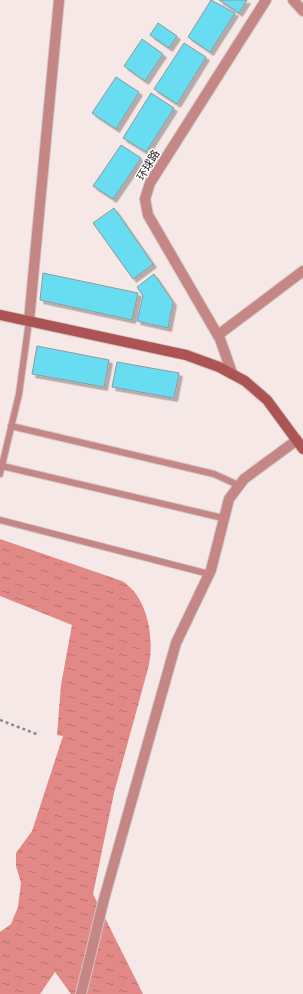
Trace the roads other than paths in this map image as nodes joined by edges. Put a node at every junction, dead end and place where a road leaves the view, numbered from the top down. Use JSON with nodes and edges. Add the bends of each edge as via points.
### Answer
{"nodes":[{"id":1,"x":59,"y":0,"type":"edge"},
{"id":2,"x":266,"y":0,"type":"edge"},
{"id":3,"x":293,"y":0,"type":"edge"},
{"id":4,"x":303,"y":11,"type":"edge"},
{"id":5,"x":303,"y":271,"type":"edge"},
{"id":6,"x":0,"y":315,"type":"edge"},
{"id":7,"x":29,"y":321,"type":"junction"},
{"id":8,"x":218,"y":335,"type":"junction"},
{"id":9,"x":232,"y":373,"type":"junction"},
{"id":10,"x":11,"y":426,"type":"junction"},
{"id":11,"x":297,"y":440,"type":"junction"},
{"id":12,"x":303,"y":449,"type":"edge"},
{"id":13,"x":2,"y":466,"type":"junction"},
{"id":14,"x":0,"y":474,"type":"edge"},
{"id":15,"x":238,"y":485,"type":"junction"},
{"id":16,"x":223,"y":518,"type":"junction"},
{"id":17,"x":0,"y":520,"type":"edge"},
{"id":18,"x":209,"y":574,"type":"junction"},
{"id":19,"x":81,"y":994,"type":"edge"}],
"edges":[{"from":1,"to":7,"type":"street"},
{"from":2,"to":8,"type":"street","name":"环球路","via":[[150,183],[145,198],[148,215]]},
{"from":3,"to":4,"type":"street"},
{"from":5,"to":8,"type":"street"},
{"from":6,"to":7,"type":"main road"},
{"from":7,"to":9,"type":"main road","via":[[186,355]]},
{"from":7,"to":10,"type":"lane","via":[[19,394]]},
{"from":8,"to":9,"type":"street","name":"环球路"},
{"from":9,"to":11,"type":"main road","via":[[267,400]]},
{"from":10,"to":13,"type":"lane"},
{"from":10,"to":15,"type":"lane","via":[[214,474]]},
{"from":11,"to":12,"type":"main road"},
{"from":11,"to":15,"type":"street"},
{"from":13,"to":14,"type":"lane"},
{"from":13,"to":16,"type":"lane"},
{"from":15,"to":16,"type":"street","via":[[229,499]]},
{"from":16,"to":18,"type":"street"},
{"from":17,"to":18,"type":"lane"},
{"from":18,"to":19,"type":"street","via":[[176,643],[104,899]]}]}
